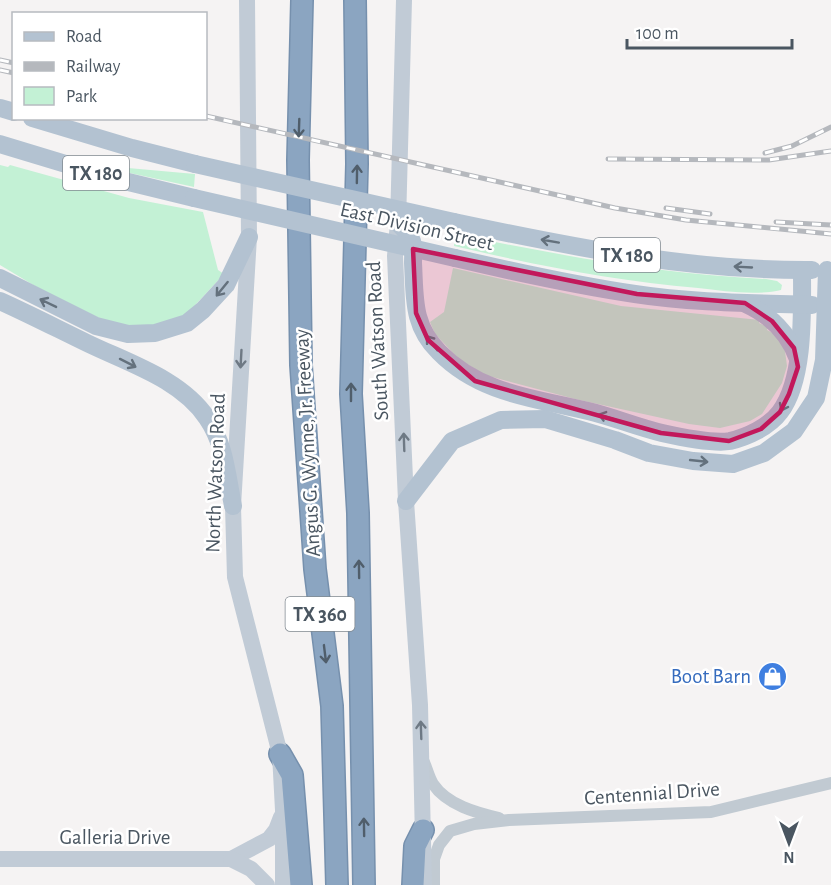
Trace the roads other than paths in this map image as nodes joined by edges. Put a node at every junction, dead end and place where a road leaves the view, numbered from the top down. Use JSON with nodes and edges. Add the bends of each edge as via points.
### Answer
{"nodes":[{"id":1,"x":247,"y":0,"type":"edge"},
{"id":2,"x":302,"y":0,"type":"edge"},
{"id":3,"x":355,"y":0,"type":"edge"},
{"id":4,"x":404,"y":0,"type":"edge"},
{"id":5,"x":39,"y":120,"type":"edge"},
{"id":6,"x":0,"y":144,"type":"edge"},
{"id":7,"x":31,"y":154,"type":"junction"},
{"id":8,"x":0,"y":158,"type":"edge"},
{"id":9,"x":398,"y":223,"type":"junction"},
{"id":10,"x":249,"y":237,"type":"junction"},
{"id":11,"x":802,"y":270,"type":"junction"},
{"id":12,"x":829,"y":270,"type":"edge"},
{"id":13,"x":0,"y":278,"type":"edge"},
{"id":14,"x":0,"y":301,"type":"edge"},
{"id":15,"x":745,"y":303,"type":"junction"},
{"id":16,"x":802,"y":305,"type":"junction"},
{"id":17,"x":829,"y":305,"type":"edge"},
{"id":18,"x":828,"y":341,"type":"edge"},
{"id":19,"x":799,"y":360,"type":"junction"},
{"id":20,"x":406,"y":501,"type":"junction"},
{"id":21,"x":233,"y":506,"type":"junction"},
{"id":22,"x":280,"y":754,"type":"junction"},
{"id":23,"x":422,"y":758,"type":"junction"},
{"id":24,"x":831,"y":783,"type":"edge"},
{"id":25,"x":283,"y":810,"type":"junction"},
{"id":26,"x":509,"y":820,"type":"junction"},
{"id":27,"x":423,"y":830,"type":"junction"},
{"id":28,"x":0,"y":859,"type":"edge"},
{"id":29,"x":231,"y":859,"type":"junction"},
{"id":30,"x":267,"y":885,"type":"edge"},
{"id":31,"x":284,"y":885,"type":"edge"},
{"id":32,"x":301,"y":885,"type":"edge"},
{"id":33,"x":337,"y":885,"type":"edge"},
{"id":34,"x":364,"y":885,"type":"edge"},
{"id":35,"x":413,"y":885,"type":"edge"},
{"id":36,"x":424,"y":885,"type":"edge"},
{"id":37,"x":434,"y":885,"type":"edge"}],
"edges":[{"from":1,"to":10,"type":"main road"},
{"from":2,"to":33,"type":"highway","name":"Angus G. Wynne, Jr. Freeway","number":"TX 360","one_way":true,"via":[[298,160],[301,365],[315,569],[332,706]]},
{"from":34,"to":3,"type":"highway","number":"TX 360","one_way":true,"via":[[358,513],[351,394],[357,164]]},
{"from":4,"to":9,"type":"main road","name":"South Watson Road"},
{"from":11,"to":5,"type":"main road","name":"East Division Street","number":"TX 180","one_way":true,"bridge":true,"via":[[726,267],[554,242],[195,164]]},
{"from":6,"to":7,"type":"main road","name":"East Division Street","number":"TX 180"},
{"from":7,"to":8,"type":"main road"},
{"from":7,"to":15,"type":"main road","name":"East Division Street","number":"TX 180","bridge":true,"via":[[194,198],[558,281],[637,294]]},
{"from":19,"to":9,"type":"main road","one_way":true,"via":[[780,412],[762,429],[729,441],[661,433],[475,381],[428,340],[416,313],[412,239]]},
{"from":20,"to":9,"type":"main road","name":"South Watson Road","one_way":true,"via":[[395,256]]},
{"from":10,"to":13,"type":"main road","one_way":true,"via":[[226,285],[203,310],[187,323],[154,333],[128,334],[96,326]]},
{"from":10,"to":21,"type":"main road","name":"North Watson Road","one_way":true},
{"from":11,"to":12,"type":"main road","name":"East Division Street","number":"TX 180"},
{"from":11,"to":16,"type":"main road"},
{"from":12,"to":17,"type":"main road"},
{"from":14,"to":21,"type":"main road","one_way":true,"via":[[183,393],[207,418],[219,439]]},
{"from":15,"to":16,"type":"main road","name":"East Division Street","number":"TX 180"},
{"from":15,"to":19,"type":"main road","via":[[772,321]]},
{"from":16,"to":17,"type":"main road","name":"East Division Street","number":"TX 180"},
{"from":16,"to":19,"type":"main road"},
{"from":17,"to":18,"type":"main road"},
{"from":20,"to":18,"type":"main road","one_way":true,"via":[[452,441],[501,420],[545,419],[649,453],[693,461],[733,464],[764,453],[794,431],[816,398]]},
{"from":23,"to":20,"type":"main road","one_way":true},
{"from":21,"to":22,"type":"main road","name":"North Watson Road","via":[[235,577]]},
{"from":22,"to":25,"type":"main road","name":"North Watson Road"},
{"from":22,"to":32,"type":"highway","via":[[292,775]]},
{"from":23,"to":26,"type":"street","name":"Centennial Drive","via":[[434,784],[449,800],[479,814]]},
{"from":23,"to":27,"type":"main road"},
{"from":24,"to":26,"type":"street","name":"Centennial Drive","via":[[711,813]]},
{"from":25,"to":29,"type":"main road","via":[[269,839]]},
{"from":25,"to":31,"type":"main road","name":"North Watson Road"},
{"from":26,"to":37,"type":"street","name":"Centennial Drive","via":[[450,831],[434,859]]},
{"from":27,"to":35,"type":"highway","via":[[415,846]]},
{"from":27,"to":36,"type":"main road"},
{"from":28,"to":29,"type":"main road","name":"Galleria Drive"},
{"from":29,"to":30,"type":"main road","via":[[251,869]]}]}
